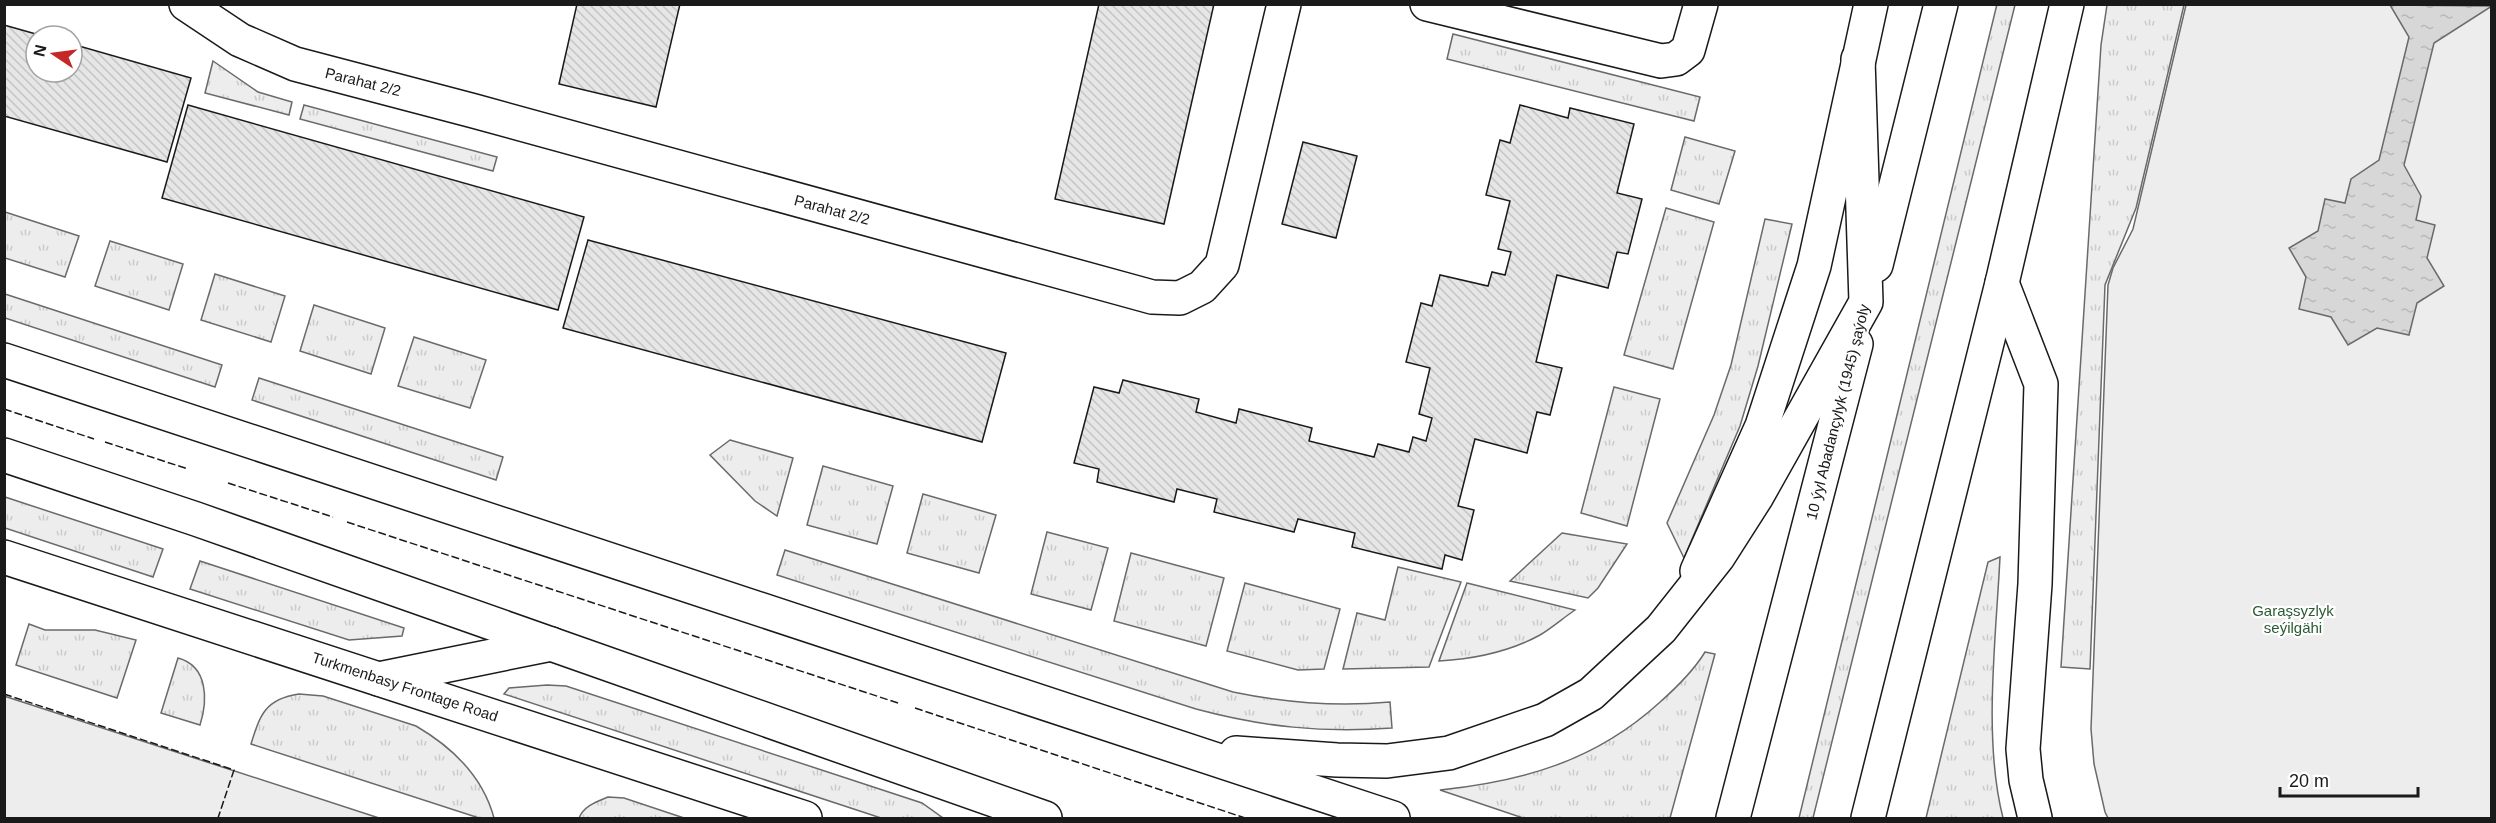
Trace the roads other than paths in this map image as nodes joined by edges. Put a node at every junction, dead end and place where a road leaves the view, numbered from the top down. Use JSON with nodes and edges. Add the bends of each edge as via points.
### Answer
{"nodes":[{"id":1,"x":186,"y":4,"type":"edge"},
{"id":2,"x":1284,"y":4,"type":"edge"},
{"id":3,"x":1427,"y":4,"type":"edge"},
{"id":4,"x":1701,"y":4,"type":"edge"},
{"id":5,"x":1871,"y":4,"type":"edge"},
{"id":6,"x":1941,"y":4,"type":"edge"},
{"id":7,"x":2067,"y":4,"type":"edge"},
{"id":8,"x":1858,"y":59,"type":"junction"},
{"id":9,"x":2002,"y":283,"type":"junction"},
{"id":10,"x":1866,"y":302,"type":"junction"},
{"id":11,"x":4,"y":360,"type":"edge"},
{"id":12,"x":4,"y":455,"type":"edge"},
{"id":13,"x":4,"y":557,"type":"edge"},
{"id":14,"x":1682,"y":604,"type":"junction"},
{"id":15,"x":551,"y":644,"type":"junction"},
{"id":16,"x":379,"y":679,"type":"junction"},
{"id":17,"x":1186,"y":749,"type":"junction"},
{"id":18,"x":961,"y":789,"type":"junction"},
{"id":19,"x":805,"y":819,"type":"edge"},
{"id":20,"x":984,"y":819,"type":"edge"},
{"id":21,"x":1044,"y":819,"type":"edge"},
{"id":22,"x":1393,"y":819,"type":"edge"},
{"id":23,"x":1733,"y":819,"type":"edge"},
{"id":24,"x":1868,"y":819,"type":"edge"},
{"id":25,"x":2035,"y":819,"type":"edge"}],
"edges":[{"from":1,"to":2,"type":"main road","name":"Parahat 2/2","via":[[240,40],[295,64],[1152,297],[1180,298],[1202,287],[1222,265]]},
{"from":3,"to":4,"type":"main road","via":[[1662,61],[1676,59],[1688,50]]},
{"from":5,"to":8,"type":"main road"},
{"from":6,"to":10,"type":"main road","name":"10 ýyl Abadançylyk (1945) şaýoly"},
{"from":7,"to":9,"type":"main road"},
{"from":8,"to":10,"type":"main road"},
{"from":8,"to":14,"type":"main road","via":[[1815,266],[1762,426]]},
{"from":9,"to":24,"type":"main road"},
{"from":9,"to":25,"type":"main road","via":[[2041,384],[2035,584],[2023,749]]},
{"from":10,"to":14,"type":"main road","via":[[1757,496]]},
{"from":10,"to":23,"type":"main road","name":"10 ýyl Abadançylyk (1945) şaýoly"},
{"from":11,"to":17,"type":"main road"},
{"from":12,"to":15,"type":"main road"},
{"from":13,"to":16,"type":"main road","name":"Turkmenbasy Frontage Road"},
{"from":14,"to":17,"type":"main road","via":[[1661,629],[1591,694],[1545,720],[1449,753],[1387,761]]},
{"from":15,"to":16,"type":"main road"},
{"from":15,"to":18,"type":"main road"},
{"from":16,"to":19,"type":"main road","name":"Turkmenbasy Frontage Road"},
{"from":17,"to":22,"type":"main road"},
{"from":18,"to":20,"type":"main road"},
{"from":18,"to":21,"type":"main road"}]}
